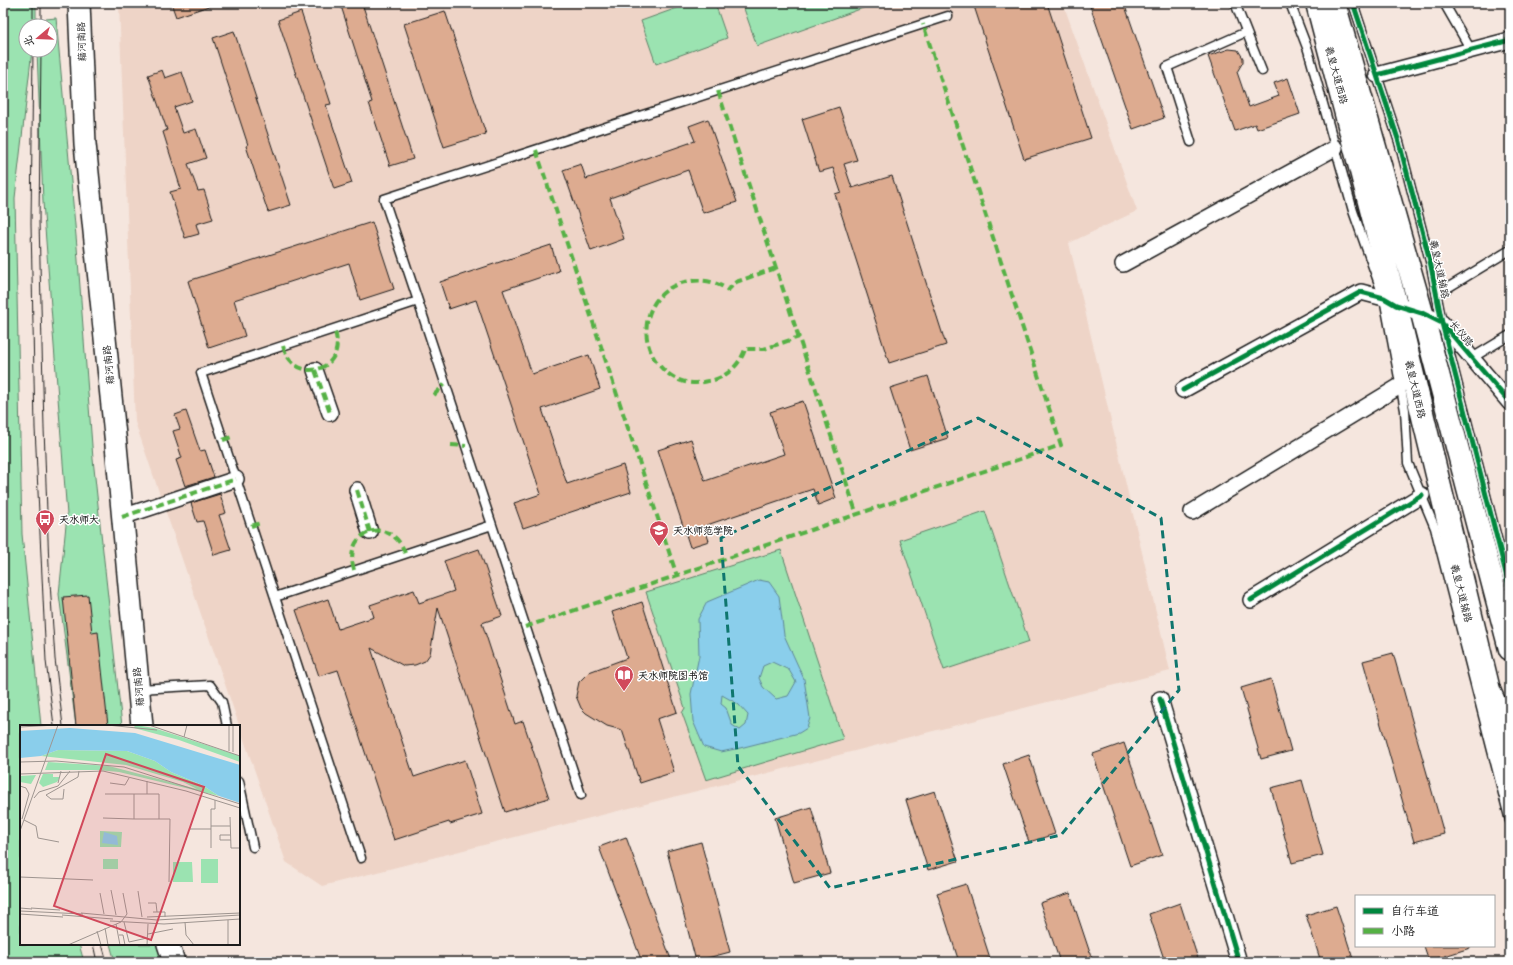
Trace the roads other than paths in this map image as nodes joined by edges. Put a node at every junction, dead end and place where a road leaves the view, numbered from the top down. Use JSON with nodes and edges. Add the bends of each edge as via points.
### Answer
{"nodes":[{"id":1,"x":79,"y":3,"type":"edge"},
{"id":2,"x":1235,"y":3,"type":"edge"},
{"id":3,"x":1290,"y":3,"type":"edge"},
{"id":4,"x":1317,"y":3,"type":"edge"},
{"id":5,"x":1334,"y":3,"type":"edge"},
{"id":6,"x":1353,"y":3,"type":"edge"},
{"id":7,"x":1444,"y":3,"type":"edge"},
{"id":8,"x":948,"y":16,"type":"dead end"},
{"id":9,"x":1246,"y":32,"type":"junction"},
{"id":10,"x":1509,"y":42,"type":"edge"},
{"id":11,"x":1471,"y":50,"type":"junction"},
{"id":12,"x":1262,"y":71,"type":"dead end"},
{"id":13,"x":1377,"y":75,"type":"junction"},
{"id":14,"x":1191,"y":142,"type":"dead end"},
{"id":15,"x":1335,"y":148,"type":"junction"},
{"id":16,"x":1510,"y":250,"type":"edge"},
{"id":17,"x":1123,"y":264,"type":"dead end"},
{"id":18,"x":1436,"y":292,"type":"junction"},
{"id":19,"x":418,"y":301,"type":"junction"},
{"id":20,"x":1390,"y":301,"type":"junction"},
{"id":21,"x":1422,"y":313,"type":"junction"},
{"id":22,"x":1442,"y":323,"type":"junction"},
{"id":23,"x":1510,"y":334,"type":"edge"},
{"id":24,"x":1472,"y":358,"type":"junction"},
{"id":25,"x":315,"y":370,"type":"dead end"},
{"id":26,"x":1400,"y":386,"type":"junction"},
{"id":27,"x":1183,"y":390,"type":"dead end"},
{"id":28,"x":1510,"y":403,"type":"edge"},
{"id":29,"x":330,"y":413,"type":"dead end"},
{"id":30,"x":236,"y":479,"type":"junction"},
{"id":31,"x":357,"y":490,"type":"dead end"},
{"id":32,"x":1422,"y":495,"type":"junction"},
{"id":33,"x":1192,"y":512,"type":"dead end"},
{"id":34,"x":122,"y":517,"type":"junction"},
{"id":35,"x":492,"y":525,"type":"junction"},
{"id":36,"x":370,"y":532,"type":"dead end"},
{"id":37,"x":1510,"y":589,"type":"edge"},
{"id":38,"x":275,"y":597,"type":"junction"},
{"id":39,"x":1251,"y":600,"type":"dead end"},
{"id":40,"x":1510,"y":649,"type":"edge"},
{"id":41,"x":1486,"y":684,"type":"junction"},
{"id":42,"x":138,"y":690,"type":"junction"},
{"id":43,"x":1160,"y":699,"type":"dead end"},
{"id":44,"x":142,"y":725,"type":"edge"},
{"id":45,"x":228,"y":725,"type":"edge"},
{"id":46,"x":1510,"y":736,"type":"edge"},
{"id":47,"x":1510,"y":777,"type":"edge"},
{"id":48,"x":240,"y":786,"type":"edge"},
{"id":49,"x":582,"y":795,"type":"dead end"},
{"id":50,"x":1510,"y":821,"type":"edge"},
{"id":51,"x":253,"y":847,"type":"dead end"},
{"id":52,"x":361,"y":858,"type":"dead end"},
{"id":53,"x":168,"y":945,"type":"edge"},
{"id":54,"x":174,"y":962,"type":"edge"},
{"id":55,"x":1239,"y":962,"type":"edge"}],
"edges":[{"from":1,"to":34,"type":"main road","name":"藉河南路","via":[[85,144]]},
{"from":2,"to":9,"type":"lane"},
{"from":3,"to":15,"type":"lane","name":"羲皇大道辅路","via":[[1308,50]]},
{"from":4,"to":20,"type":"main road","name":"羲皇大道西路"},
{"from":5,"to":21,"type":"main road","name":"羲皇大道西路"},
{"from":6,"to":13,"type":"lane","name":"羲皇大道辅路"},
{"from":7,"to":11,"type":"lane"},
{"from":8,"to":19,"type":"lane","via":[[384,199]]},
{"from":9,"to":12,"type":"lane"},
{"from":9,"to":14,"type":"lane","via":[[1166,68]]},
{"from":10,"to":11,"type":"street"},
{"from":11,"to":13,"type":"street"},
{"from":13,"to":18,"type":"lane","name":"羲皇大道辅路","via":[[1399,142]]},
{"from":15,"to":17,"type":"street"},
{"from":15,"to":20,"type":"lane","name":"羲皇大道辅路","via":[[1353,211]]},
{"from":16,"to":18,"type":"lane","via":[[1444,290]]},
{"from":18,"to":22,"type":"lane","name":"羲皇大道辅路"},
{"from":19,"to":30,"type":"lane","via":[[201,373]]},
{"from":19,"to":35,"type":"lane"},
{"from":20,"to":21,"type":"street","name":"长仪路"},
{"from":20,"to":26,"type":"lane","name":"羲皇大道辅路"},
{"from":20,"to":27,"type":"street","name":"长仪路","via":[[1360,292]]},
{"from":20,"to":41,"type":"main road","name":"羲皇大道西路"},
{"from":21,"to":22,"type":"street","name":"长仪路"},
{"from":21,"to":40,"type":"main road","name":"羲皇大道西路"},
{"from":22,"to":24,"type":"street","name":"长仪路"},
{"from":22,"to":37,"type":"lane","name":"羲皇大道辅路"},
{"from":23,"to":24,"type":"lane"},
{"from":24,"to":28,"type":"street","name":"长仪路"},
{"from":25,"to":29,"type":"street"},
{"from":26,"to":32,"type":"lane","name":"羲皇大道辅路","via":[[1405,410],[1408,463]]},
{"from":26,"to":33,"type":"street"},
{"from":30,"to":34,"type":"street"},
{"from":30,"to":38,"type":"lane"},
{"from":31,"to":36,"type":"street"},
{"from":32,"to":39,"type":"street"},
{"from":32,"to":50,"type":"lane","name":"羲皇大道辅路","via":[[1435,528]]},
{"from":34,"to":42,"type":"main road","name":"藉河南路"},
{"from":35,"to":38,"type":"lane"},
{"from":35,"to":49,"type":"lane"},
{"from":38,"to":52,"type":"lane"},
{"from":41,"to":46,"type":"main road"},
{"from":41,"to":47,"type":"main road","name":"羲皇大道西路"},
{"from":42,"to":44,"type":"main road","name":"藉河南路"},
{"from":42,"to":45,"type":"lane","via":[[210,685],[222,702]]},
{"from":43,"to":55,"type":"street"},
{"from":48,"to":51,"type":"lane"},
{"from":53,"to":54,"type":"main road"}]}
